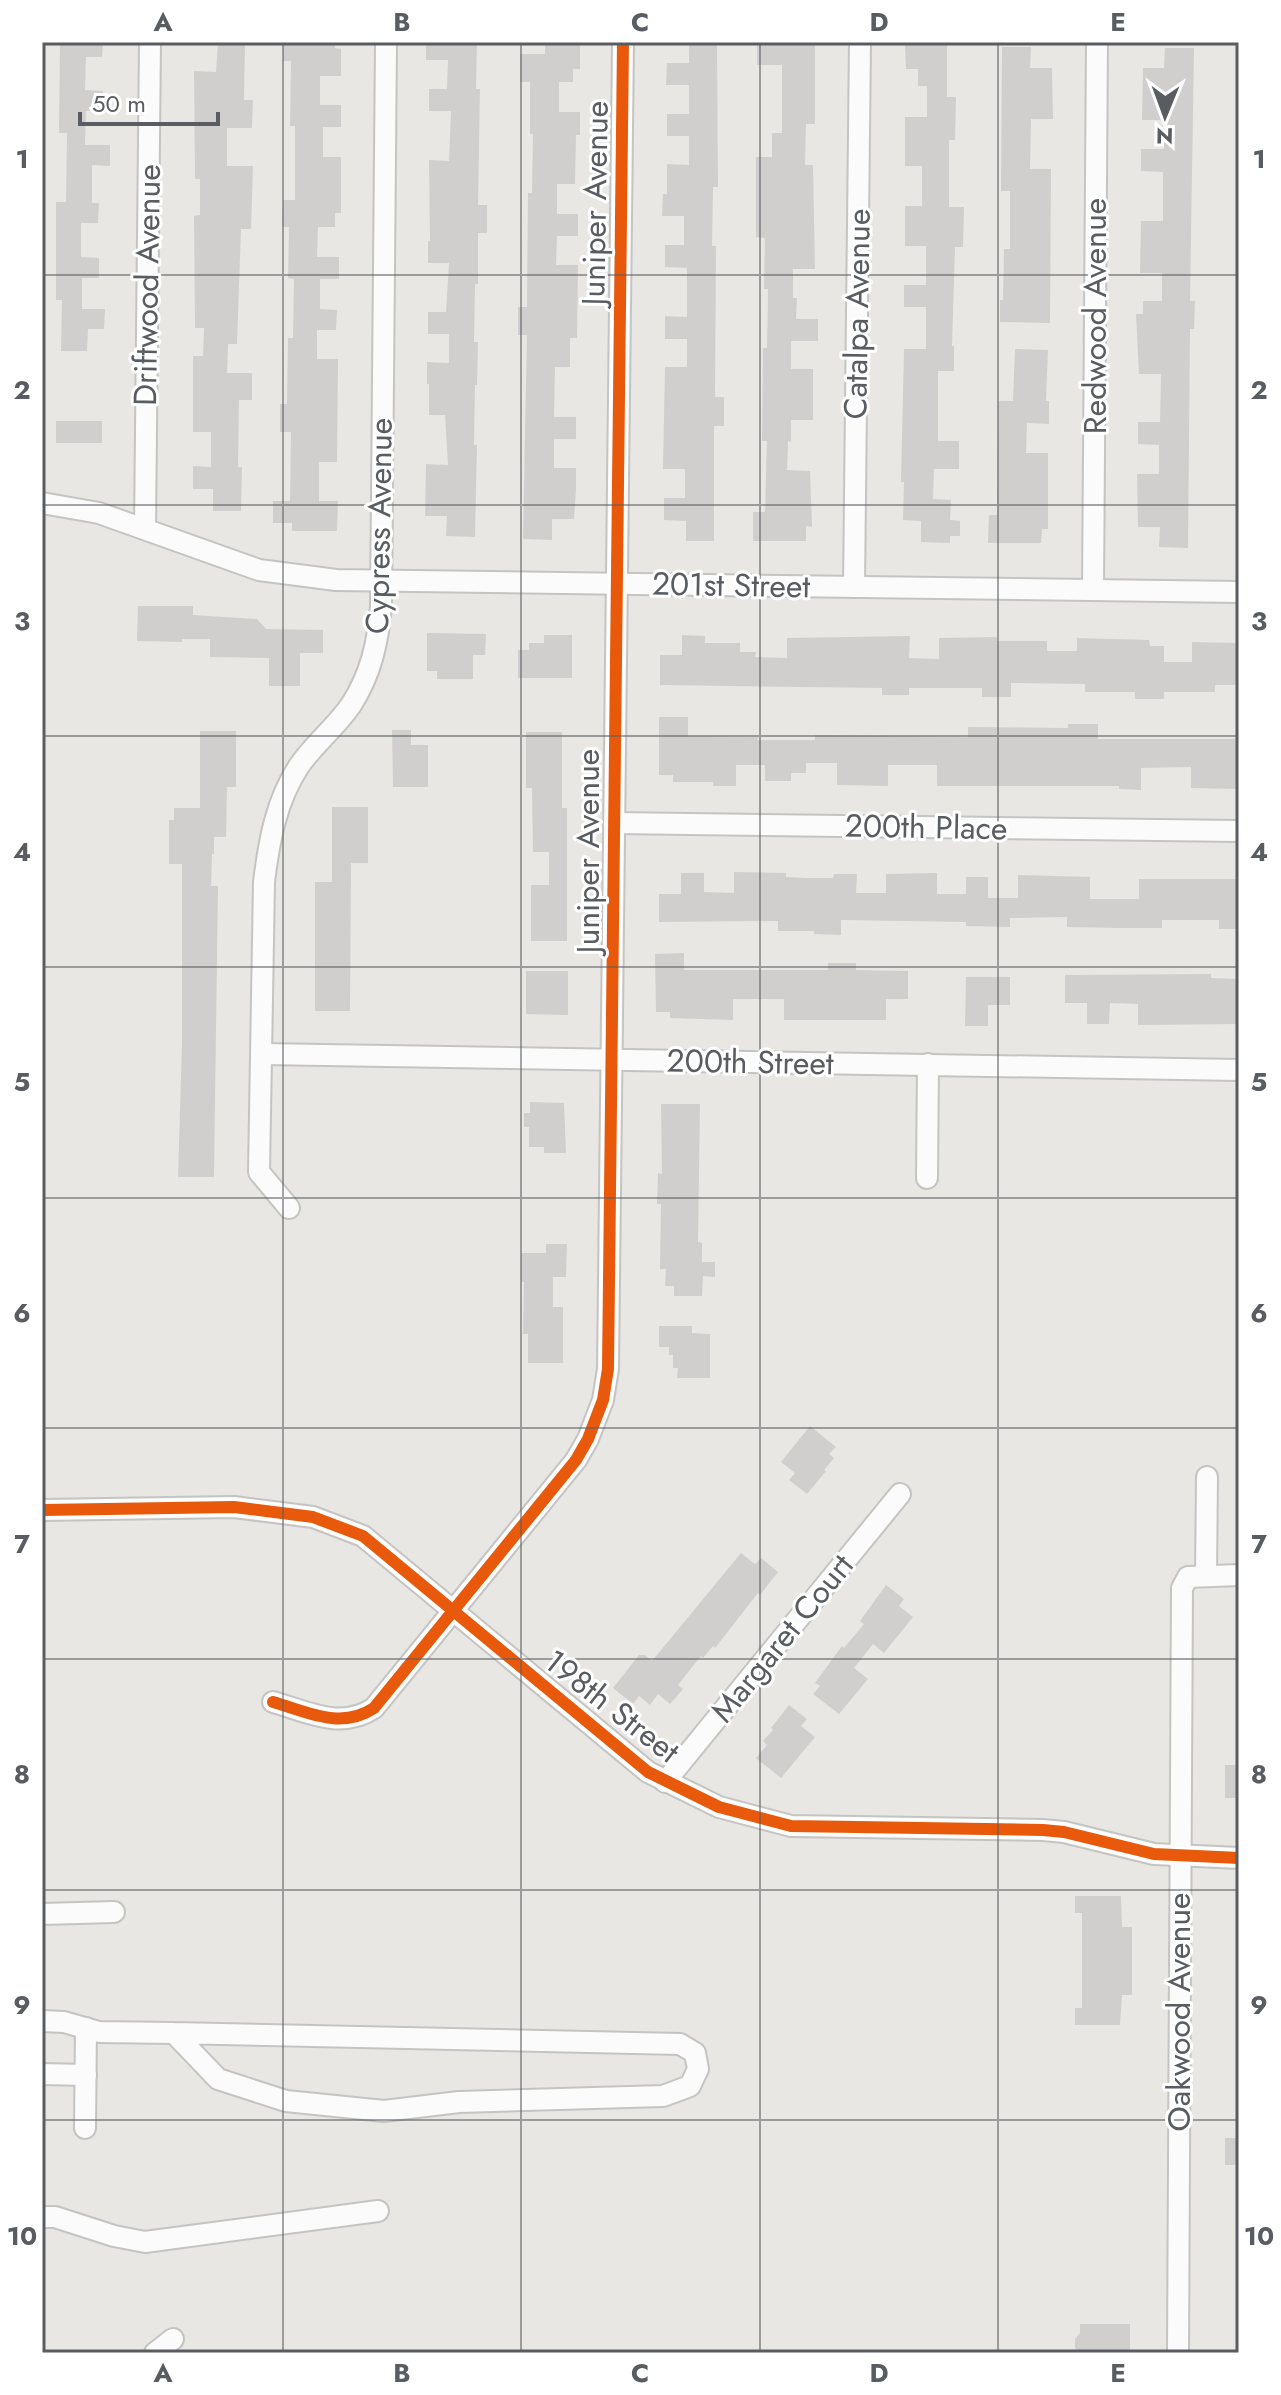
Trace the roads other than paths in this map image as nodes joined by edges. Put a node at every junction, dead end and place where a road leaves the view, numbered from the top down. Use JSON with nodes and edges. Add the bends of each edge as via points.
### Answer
{"nodes":[{"id":1,"x":150,"y":42,"type":"edge"},
{"id":2,"x":386,"y":42,"type":"edge"},
{"id":3,"x":623,"y":42,"type":"edge"},
{"id":4,"x":860,"y":42,"type":"edge"},
{"id":5,"x":1097,"y":42,"type":"edge"},
{"id":6,"x":42,"y":503,"type":"edge"},
{"id":7,"x":145,"y":528,"type":"junction"},
{"id":8,"x":379,"y":581,"type":"junction"},
{"id":9,"x":617,"y":583,"type":"junction"},
{"id":10,"x":854,"y":587,"type":"junction"},
{"id":11,"x":1093,"y":589,"type":"junction"},
{"id":12,"x":1239,"y":592,"type":"edge"},
{"id":13,"x":614,"y":823,"type":"junction"},
{"id":14,"x":1239,"y":831,"type":"edge"},
{"id":15,"x":262,"y":1054,"type":"junction"},
{"id":16,"x":613,"y":1060,"type":"junction"},
{"id":17,"x":928,"y":1064,"type":"junction"},
{"id":18,"x":1239,"y":1070,"type":"edge"},
{"id":19,"x":927,"y":1178,"type":"dead end"},
{"id":20,"x":289,"y":1208,"type":"dead end"},
{"id":21,"x":1207,"y":1477,"type":"dead end"},
{"id":22,"x":900,"y":1494,"type":"dead end"},
{"id":23,"x":42,"y":1510,"type":"edge"},
{"id":24,"x":1239,"y":1575,"type":"edge"},
{"id":25,"x":1197,"y":1576,"type":"junction"},
{"id":26,"x":452,"y":1610,"type":"junction"},
{"id":27,"x":273,"y":1702,"type":"dead end"},
{"id":28,"x":665,"y":1782,"type":"junction"},
{"id":29,"x":1180,"y":1856,"type":"junction"},
{"id":30,"x":1239,"y":1858,"type":"edge"},
{"id":31,"x":114,"y":1912,"type":"dead end"},
{"id":32,"x":42,"y":1914,"type":"edge"},
{"id":33,"x":42,"y":2021,"type":"edge"},
{"id":34,"x":86,"y":2028,"type":"junction"},
{"id":35,"x":174,"y":2033,"type":"junction"},
{"id":36,"x":42,"y":2074,"type":"edge"},
{"id":37,"x":86,"y":2075,"type":"junction"},
{"id":38,"x":85,"y":2128,"type":"dead end"},
{"id":39,"x":378,"y":2211,"type":"dead end"},
{"id":40,"x":42,"y":2217,"type":"edge"},
{"id":41,"x":173,"y":2339,"type":"dead end"},
{"id":42,"x":155,"y":2353,"type":"edge"},
{"id":43,"x":1178,"y":2353,"type":"edge"}],
"edges":[{"from":1,"to":7,"type":"street","name":"Driftwood Avenue"},
{"from":2,"to":8,"type":"street","name":"Cypress Avenue"},
{"from":3,"to":9,"type":"street","name":"Juniper Avenue"},
{"from":4,"to":10,"type":"street","name":"Catalpa Avenue"},
{"from":5,"to":11,"type":"street","name":"Redwood Avenue"},
{"from":6,"to":7,"type":"street","name":"201st Street"},
{"from":7,"to":8,"type":"street","name":"201st Street","via":[[259,570]]},
{"from":8,"to":9,"type":"street","name":"201st Street"},
{"from":8,"to":15,"type":"street","name":"Cypress Avenue","via":[[378,639],[367,675],[350,705],[300,764],[283,795],[270,839],[264,882]]},
{"from":9,"to":10,"type":"street","name":"201st Street"},
{"from":9,"to":13,"type":"street","name":"Juniper Avenue"},
{"from":10,"to":11,"type":"street","name":"201st Street"},
{"from":11,"to":12,"type":"street","name":"201st Street"},
{"from":13,"to":14,"type":"street","name":"200th Place"},
{"from":13,"to":16,"type":"street","name":"Juniper Avenue"},
{"from":15,"to":16,"type":"street","name":"200th Street"},
{"from":15,"to":20,"type":"street","name":"Cypress Avenue","via":[[259,1172]]},
{"from":16,"to":17,"type":"street","name":"200th Street"},
{"from":16,"to":26,"type":"street","name":"Juniper Avenue","via":[[608,1369],[603,1400],[569,1470]]},
{"from":17,"to":18,"type":"street","name":"200th Street"},
{"from":17,"to":19,"type":"street"},
{"from":21,"to":25,"type":"street","name":"Oakwood Avenue"},
{"from":22,"to":28,"type":"street","name":"Margaret Court"},
{"from":23,"to":26,"type":"street","name":"198th Street","via":[[234,1507],[313,1517],[363,1536]]},
{"from":24,"to":25,"type":"street"},
{"from":25,"to":29,"type":"street","name":"Oakwood Avenue","via":[[1182,1588]]},
{"from":26,"to":27,"type":"street","name":"Juniper Avenue","via":[[374,1708],[360,1717],[342,1720]]},
{"from":26,"to":28,"type":"street","name":"198th Street"},
{"from":28,"to":29,"type":"street","name":"198th Street","via":[[719,1807],[791,1826],[1054,1831]]},
{"from":29,"to":30,"type":"street","name":"198th Street"},
{"from":29,"to":43,"type":"street","name":"Oakwood Avenue"},
{"from":31,"to":32,"type":"street"},
{"from":33,"to":34,"type":"street"},
{"from":34,"to":35,"type":"street"},
{"from":34,"to":37,"type":"street"},
{"from":35,"to":35,"type":"street","via":[[680,2044],[695,2053],[698,2069],[690,2086],[663,2096],[459,2102],[384,2111],[286,2101],[218,2079]]},
{"from":36,"to":37,"type":"street"},
{"from":37,"to":38,"type":"street"},
{"from":39,"to":40,"type":"street","via":[[145,2242]]},
{"from":41,"to":42,"type":"street"}]}
